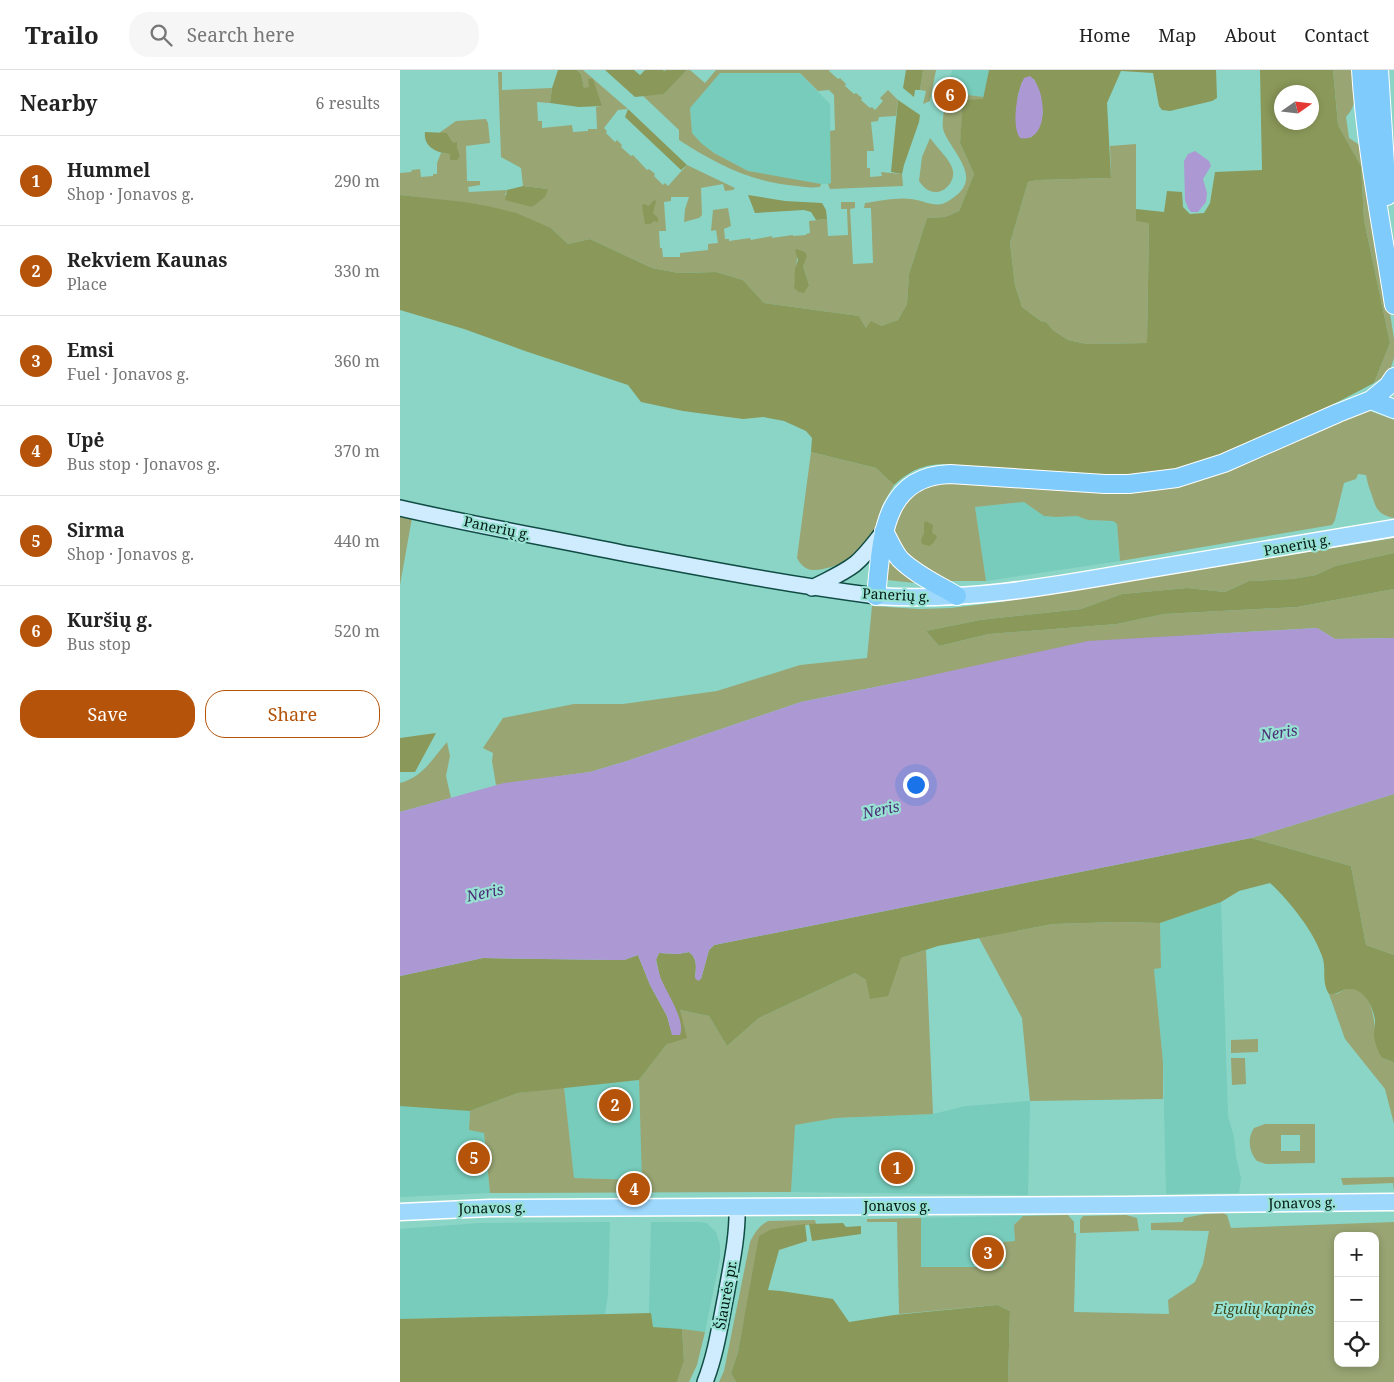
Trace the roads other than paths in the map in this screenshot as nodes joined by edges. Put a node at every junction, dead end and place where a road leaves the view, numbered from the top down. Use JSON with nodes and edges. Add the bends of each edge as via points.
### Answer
{"nodes":[{"id":1,"x":1362,"y":70,"type":"edge"},
{"id":2,"x":1369,"y":70,"type":"edge"},
{"id":3,"x":1381,"y":70,"type":"edge"},
{"id":4,"x":1381,"y":93,"type":"junction"},
{"id":5,"x":1390,"y":110,"type":"junction"},
{"id":6,"x":1394,"y":136,"type":"edge"},
{"id":7,"x":1388,"y":206,"type":"junction"},
{"id":8,"x":1394,"y":244,"type":"edge"},
{"id":9,"x":1394,"y":305,"type":"edge"},
{"id":10,"x":1394,"y":377,"type":"edge"},
{"id":11,"x":1371,"y":400,"type":"junction"},
{"id":12,"x":1394,"y":409,"type":"edge"},
{"id":13,"x":400,"y":508,"type":"edge"},
{"id":14,"x":1394,"y":528,"type":"edge"},
{"id":15,"x":884,"y":531,"type":"junction"},
{"id":16,"x":812,"y":588,"type":"junction"},
{"id":17,"x":876,"y":596,"type":"junction"},
{"id":18,"x":958,"y":596,"type":"junction"},
{"id":19,"x":1394,"y":1202,"type":"edge"},
{"id":20,"x":737,"y":1207,"type":"junction"},
{"id":21,"x":400,"y":1212,"type":"edge"},
{"id":22,"x":705,"y":1382,"type":"edge"}],
"edges":[{"from":1,"to":7,"type":"highway"},
{"from":1,"to":9,"type":"highway","via":[[1363,98]]},
{"from":2,"to":4,"type":"highway"},
{"from":3,"to":4,"type":"highway"},
{"from":3,"to":5,"type":"highway"},
{"from":4,"to":5,"type":"highway"},
{"from":4,"to":7,"type":"highway"},
{"from":5,"to":6,"type":"highway"},
{"from":7,"to":8,"type":"highway"},
{"from":10,"to":11,"type":"highway"},
{"from":11,"to":12,"type":"highway"},
{"from":11,"to":15,"type":"highway","via":[[1224,463],[1177,478],[1105,484],[950,474],[926,477],[899,497]]},
{"from":13,"to":16,"type":"main road","name":"Panerių g."},
{"from":14,"to":18,"type":"main road","name":"Panerių g.","via":[[1094,579]]},
{"from":15,"to":16,"type":"main road","via":[[855,564]]},
{"from":15,"to":17,"type":"highway"},
{"from":15,"to":18,"type":"highway","via":[[903,561]]},
{"from":16,"to":17,"type":"main road","name":"Panerių g."},
{"from":17,"to":18,"type":"main road","name":"Panerių g."},
{"from":19,"to":20,"type":"main road","name":"Jonavos g."},
{"from":20,"to":21,"type":"main road","name":"Jonavos g.","via":[[490,1208]]},
{"from":20,"to":22,"type":"main road","name":"Šiaurės pr.","via":[[714,1361]]}]}
